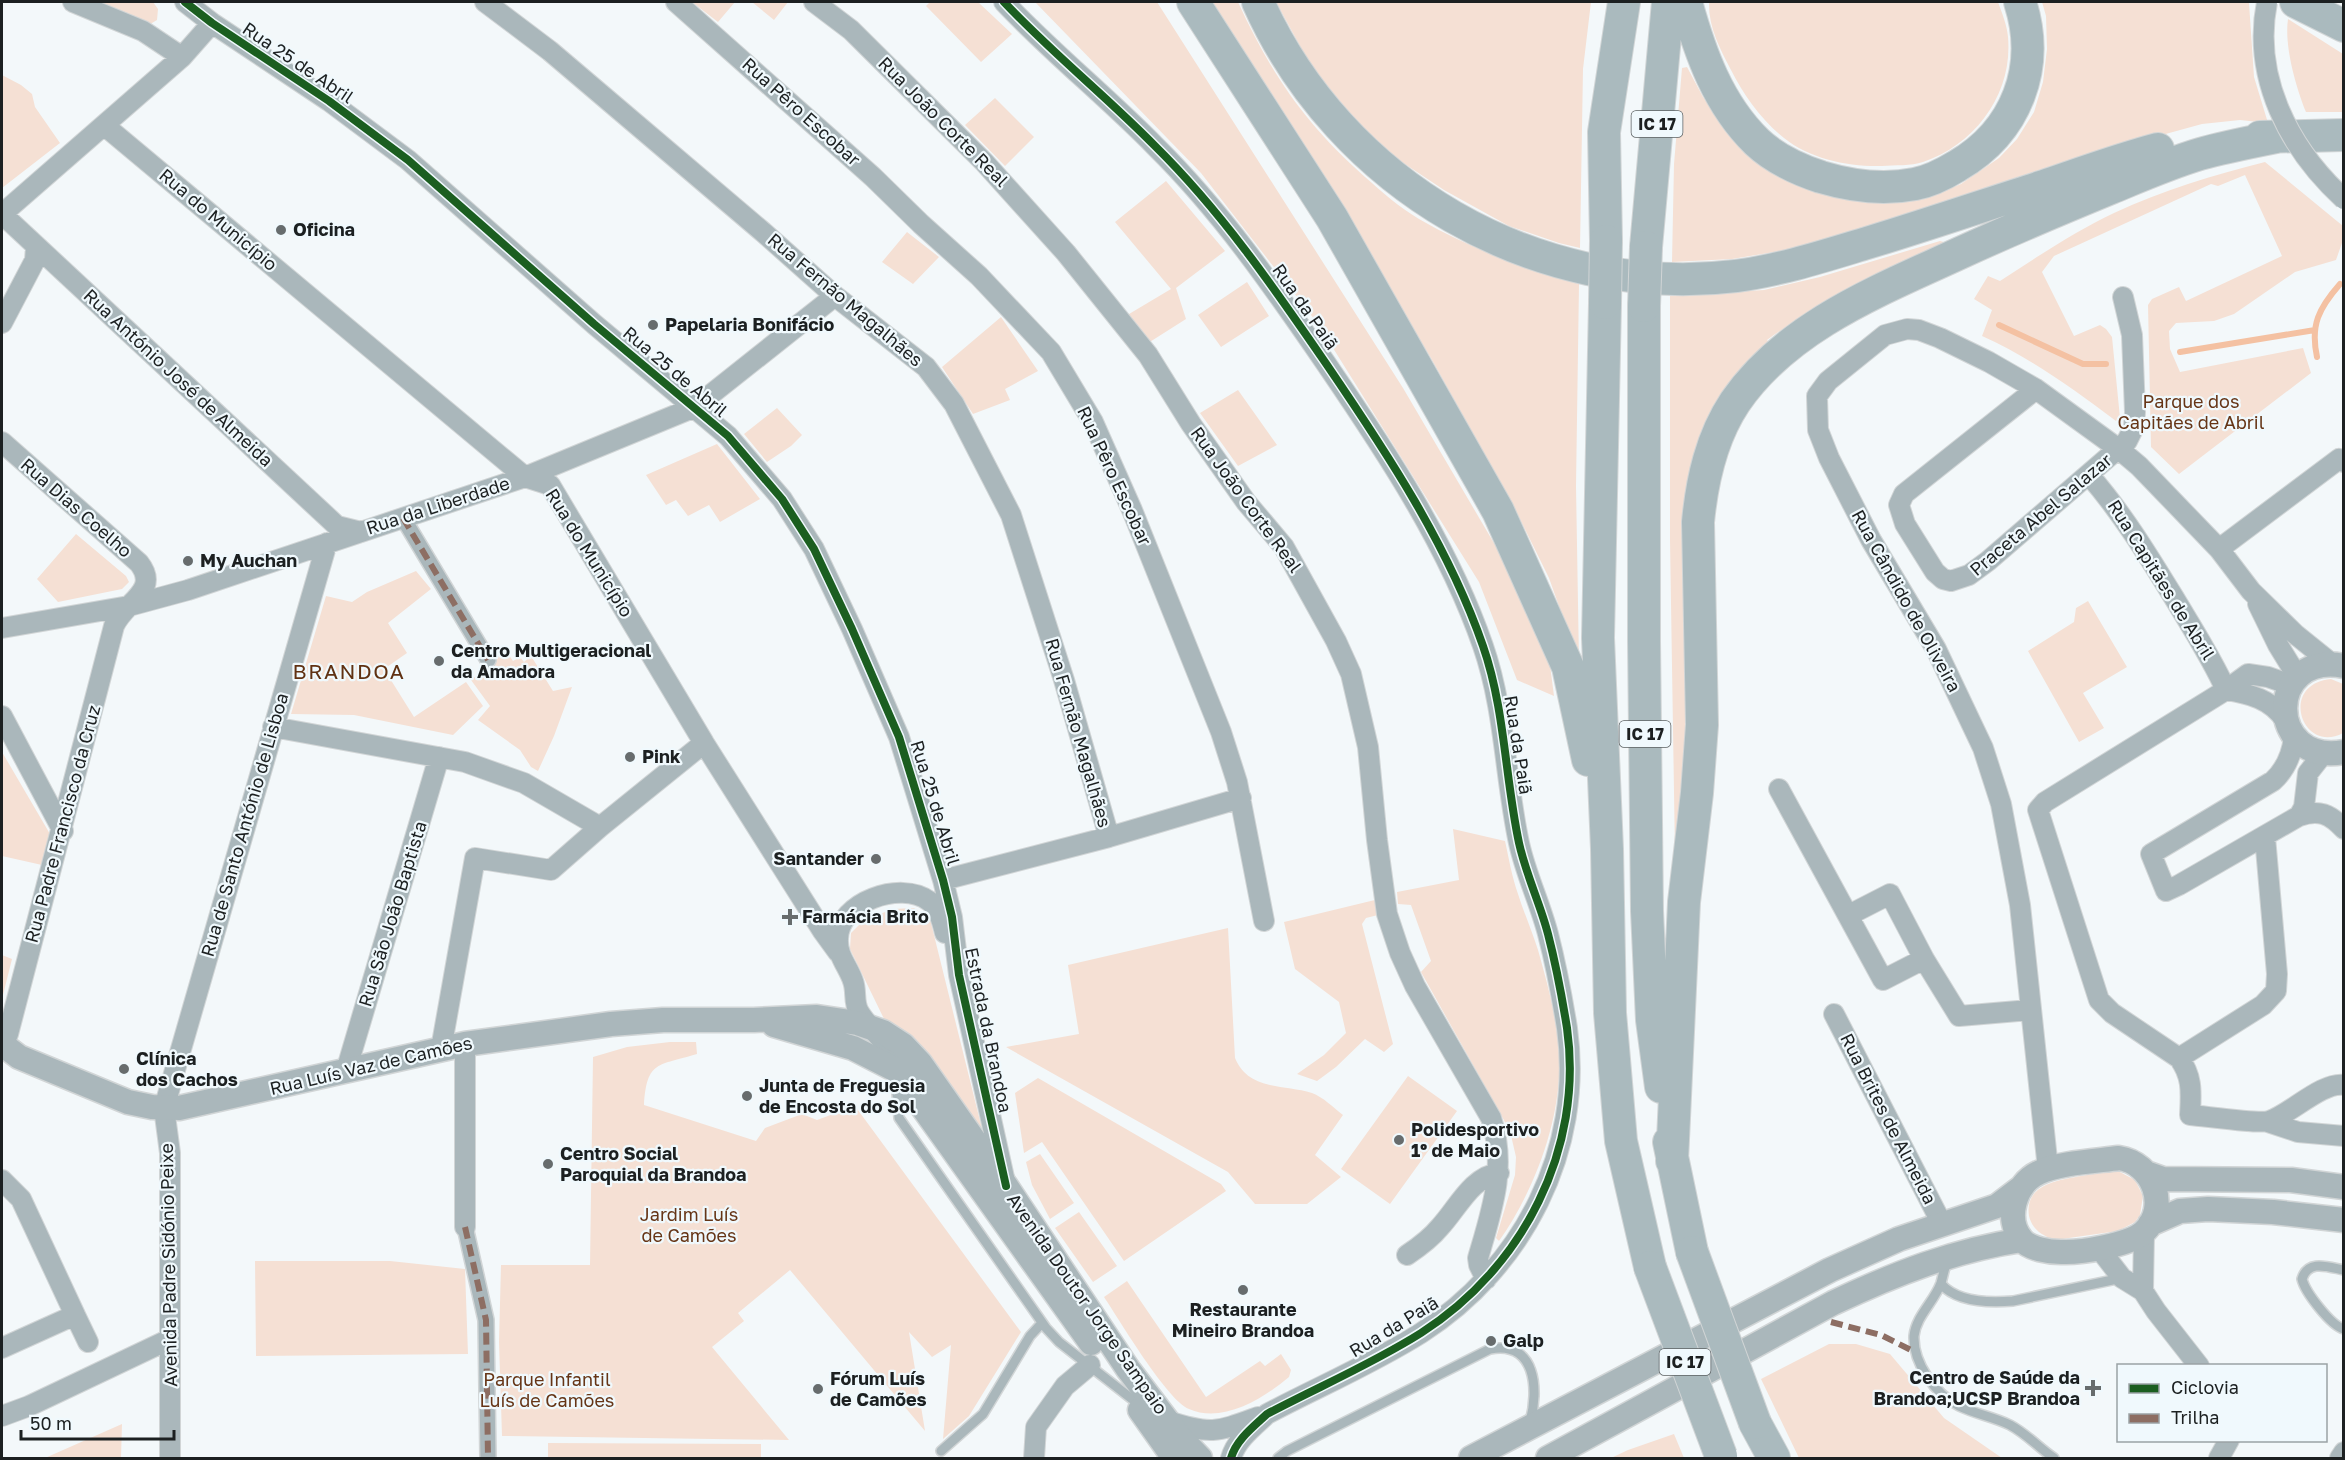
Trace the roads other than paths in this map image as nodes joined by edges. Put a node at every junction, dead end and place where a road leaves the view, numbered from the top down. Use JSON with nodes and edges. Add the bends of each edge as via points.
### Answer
{"nodes":[{"id":1,"x":73,"y":2,"type":"edge"},
{"id":2,"x":185,"y":2,"type":"edge"},
{"id":3,"x":485,"y":2,"type":"edge"},
{"id":4,"x":676,"y":2,"type":"edge"},
{"id":5,"x":814,"y":2,"type":"edge"},
{"id":6,"x":1004,"y":2,"type":"edge"},
{"id":7,"x":1193,"y":2,"type":"edge"},
{"id":8,"x":1258,"y":2,"type":"edge"},
{"id":9,"x":1624,"y":2,"type":"edge"},
{"id":10,"x":1668,"y":2,"type":"edge"},
{"id":11,"x":1686,"y":2,"type":"edge"},
{"id":12,"x":2020,"y":2,"type":"edge"},
{"id":13,"x":2267,"y":2,"type":"edge"},
{"id":14,"x":2296,"y":2,"type":"edge"},
{"id":15,"x":212,"y":23,"type":"junction"},
{"id":16,"x":2343,"y":26,"type":"edge"},
{"id":17,"x":182,"y":57,"type":"junction"},
{"id":18,"x":105,"y":126,"type":"junction"},
{"id":19,"x":2343,"y":135,"type":"edge"},
{"id":20,"x":2276,"y":137,"type":"junction"},
{"id":21,"x":2343,"y":199,"type":"edge"},
{"id":22,"x":2,"y":214,"type":"edge"},
{"id":23,"x":36,"y":246,"type":"junction"},
{"id":24,"x":835,"y":296,"type":"junction"},
{"id":25,"x":2123,"y":297,"type":"dead end"},
{"id":26,"x":2,"y":323,"type":"edge"},
{"id":27,"x":2036,"y":389,"type":"junction"},
{"id":28,"x":695,"y":407,"type":"junction"},
{"id":29,"x":2,"y":442,"type":"edge"},
{"id":30,"x":2120,"y":450,"type":"junction"},
{"id":31,"x":2343,"y":462,"type":"edge"},
{"id":32,"x":2089,"y":475,"type":"junction"},
{"id":33,"x":525,"y":477,"type":"junction"},
{"id":34,"x":403,"y":518,"type":"junction"},
{"id":35,"x":361,"y":532,"type":"junction"},
{"id":36,"x":327,"y":543,"type":"junction"},
{"id":37,"x":2218,"y":549,"type":"junction"},
{"id":38,"x":2251,"y":591,"type":"junction"},
{"id":39,"x":129,"y":606,"type":"junction"},
{"id":40,"x":2,"y":628,"type":"edge"},
{"id":41,"x":488,"y":660,"type":"dead end"},
{"id":42,"x":2337,"y":665,"type":"edge"},
{"id":43,"x":2294,"y":681,"type":"junction"},
{"id":44,"x":2226,"y":690,"type":"junction"},
{"id":45,"x":2,"y":716,"type":"edge"},
{"id":46,"x":273,"y":727,"type":"junction"},
{"id":47,"x":2290,"y":728,"type":"junction"},
{"id":48,"x":704,"y":743,"type":"junction"},
{"id":49,"x":2335,"y":755,"type":"edge"},
{"id":50,"x":440,"y":757,"type":"junction"},
{"id":51,"x":2273,"y":781,"type":"junction"},
{"id":52,"x":1779,"y":789,"type":"dead end"},
{"id":53,"x":2305,"y":791,"type":"junction"},
{"id":54,"x":1240,"y":798,"type":"junction"},
{"id":55,"x":2299,"y":816,"type":"junction"},
{"id":56,"x":2039,"y":817,"type":"junction"},
{"id":57,"x":600,"y":827,"type":"junction"},
{"id":58,"x":2007,"y":828,"type":"junction"},
{"id":59,"x":2343,"y":829,"type":"edge"},
{"id":60,"x":63,"y":831,"type":"junction"},
{"id":61,"x":1108,"y":837,"type":"junction"},
{"id":62,"x":2265,"y":837,"type":"junction"},
{"id":63,"x":1607,"y":849,"type":"junction"},
{"id":64,"x":943,"y":880,"type":"junction"},
{"id":65,"x":1849,"y":915,"type":"junction"},
{"id":66,"x":1264,"y":921,"type":"dead end"},
{"id":67,"x":838,"y":952,"type":"junction"},
{"id":68,"x":1924,"y":959,"type":"junction"},
{"id":69,"x":959,"y":975,"type":"junction"},
{"id":70,"x":854,"y":1003,"type":"junction"},
{"id":71,"x":2030,"y":1010,"type":"junction"},
{"id":72,"x":1834,"y":1014,"type":"dead end"},
{"id":73,"x":826,"y":1018,"type":"junction"},
{"id":74,"x":754,"y":1020,"type":"junction"},
{"id":75,"x":869,"y":1026,"type":"junction"},
{"id":76,"x":2,"y":1044,"type":"edge"},
{"id":77,"x":465,"y":1044,"type":"junction"},
{"id":78,"x":441,"y":1049,"type":"junction"},
{"id":79,"x":2179,"y":1058,"type":"junction"},
{"id":80,"x":896,"y":1070,"type":"junction"},
{"id":81,"x":346,"y":1071,"type":"junction"},
{"id":82,"x":2343,"y":1085,"type":"edge"},
{"id":83,"x":164,"y":1108,"type":"junction"},
{"id":84,"x":2268,"y":1122,"type":"junction"},
{"id":85,"x":2343,"y":1136,"type":"edge"},
{"id":86,"x":1672,"y":1161,"type":"junction"},
{"id":87,"x":2048,"y":1169,"type":"junction"},
{"id":88,"x":1499,"y":1173,"type":"junction"},
{"id":89,"x":2146,"y":1173,"type":"junction"},
{"id":90,"x":2,"y":1180,"type":"edge"},
{"id":91,"x":1006,"y":1185,"type":"junction"},
{"id":92,"x":2022,"y":1187,"type":"junction"},
{"id":93,"x":2343,"y":1187,"type":"edge"},
{"id":94,"x":2343,"y":1220,"type":"edge"},
{"id":95,"x":1942,"y":1224,"type":"junction"},
{"id":96,"x":465,"y":1227,"type":"joint"},
{"id":97,"x":2147,"y":1228,"type":"junction"},
{"id":98,"x":2022,"y":1240,"type":"junction"},
{"id":99,"x":2098,"y":1248,"type":"junction"},
{"id":100,"x":1952,"y":1254,"type":"junction"},
{"id":101,"x":1407,"y":1255,"type":"dead end"},
{"id":102,"x":2343,"y":1270,"type":"edge"},
{"id":103,"x":2122,"y":1278,"type":"junction"},
{"id":104,"x":1486,"y":1279,"type":"junction"},
{"id":105,"x":1941,"y":1284,"type":"junction"},
{"id":106,"x":2143,"y":1291,"type":"junction"},
{"id":107,"x":75,"y":1315,"type":"junction"},
{"id":108,"x":1042,"y":1323,"type":"junction"},
{"id":109,"x":2343,"y":1329,"type":"edge"},
{"id":110,"x":170,"y":1339,"type":"junction"},
{"id":111,"x":88,"y":1342,"type":"dead end"},
{"id":112,"x":2,"y":1348,"type":"edge"},
{"id":113,"x":2198,"y":1364,"type":"edge"},
{"id":114,"x":1089,"y":1365,"type":"junction"},
{"id":115,"x":1132,"y":1399,"type":"junction"},
{"id":116,"x":1267,"y":1414,"type":"junction"},
{"id":117,"x":2,"y":1416,"type":"edge"},
{"id":118,"x":1168,"y":1421,"type":"junction"},
{"id":119,"x":1529,"y":1428,"type":"junction"},
{"id":120,"x":2228,"y":1442,"type":"edge"},
{"id":121,"x":941,"y":1451,"type":"dead end"},
{"id":122,"x":2343,"y":1452,"type":"edge"},
{"id":123,"x":2041,"y":1455,"type":"edge"},
{"id":124,"x":1721,"y":1457,"type":"edge"},
{"id":125,"x":170,"y":1458,"type":"edge"},
{"id":126,"x":488,"y":1458,"type":"edge"},
{"id":127,"x":1034,"y":1458,"type":"edge"},
{"id":128,"x":1174,"y":1458,"type":"edge"},
{"id":129,"x":1200,"y":1458,"type":"edge"},
{"id":130,"x":1231,"y":1458,"type":"edge"},
{"id":131,"x":1278,"y":1458,"type":"edge"},
{"id":132,"x":1471,"y":1458,"type":"edge"},
{"id":133,"x":1548,"y":1458,"type":"edge"},
{"id":134,"x":1774,"y":1458,"type":"edge"},
{"id":135,"x":2054,"y":1458,"type":"edge"},
{"id":136,"x":2219,"y":1458,"type":"edge"},
{"id":137,"x":2340,"y":1458,"type":"edge"}],
"edges":[{"from":1,"to":17,"type":"street","via":[[143,31]]},
{"from":2,"to":15,"type":"street","name":"Rua 25 de Abril"},
{"from":3,"to":24,"type":"street","name":"Rua Fernão Magalhães","via":[[550,51]]},
{"from":4,"to":54,"type":"street","name":"Rua Pêro Escobar","via":[[873,177],[979,276],[1051,352],[1093,422],[1132,510],[1221,732]]},
{"from":5,"to":88,"type":"street","name":"Rua João Corte Real","via":[[851,30],[984,162],[1066,253],[1148,356],[1246,502],[1284,547],[1351,675],[1368,747],[1387,914],[1400,954],[1491,1118],[1498,1144]]},
{"from":6,"to":104,"type":"street","name":"Rua da Paiã","via":[[1156,146],[1244,247],[1367,423],[1445,558],[1484,647],[1497,701],[1519,845],[1548,931],[1570,1063],[1557,1158],[1533,1214],[1510,1251]]},
{"from":7,"to":63,"type":"highway","via":[[1332,218],[1498,511],[1568,667]]},
{"from":8,"to":20,"type":"highway","via":[[1289,61],[1313,95],[1341,129],[1399,183],[1441,211],[1513,247],[1621,276],[1736,276],[1797,264],[2188,141]]},
{"from":9,"to":63,"type":"highway","number":"IC 17","bridge":true,"via":[[1604,132],[1606,241],[1598,638]]},
{"from":10,"to":86,"type":"highway","number":"IC 17","bridge":true,"via":[[1646,247],[1644,641],[1652,1020]]},
{"from":11,"to":12,"type":"highway","via":[[1712,77],[1733,114],[1758,142],[1780,160],[1805,172],[1870,187],[1916,184],[1939,177],[1987,145],[2012,111],[2022,88],[2028,38]]},
{"from":13,"to":21,"type":"street","bridge":true,"via":[[2265,51],[2272,92],[2282,120],[2303,155]]},
{"from":14,"to":16,"type":"highway"},
{"from":15,"to":17,"type":"street"},
{"from":15,"to":28,"type":"street","name":"Rua 25 de Abril","via":[[329,101],[408,160]]},
{"from":17,"to":18,"type":"street"},
{"from":18,"to":22,"type":"street"},
{"from":18,"to":33,"type":"street","name":"Rua do Município"},
{"from":19,"to":20,"type":"highway"},
{"from":20,"to":86,"type":"highway","via":[[2201,154],[2156,170],[2028,222],[1892,285],[1837,313],[1797,340],[1774,358],[1735,402],[1709,455],[1698,522],[1702,725],[1684,902]]},
{"from":22,"to":23,"type":"street","name":"Rua António José de Almeida"},
{"from":23,"to":26,"type":"street","via":[[35,260]]},
{"from":23,"to":35,"type":"street","name":"Rua António José de Almeida","via":[[337,526]]},
{"from":24,"to":28,"type":"street","name":"Rua da Liberdade"},
{"from":24,"to":61,"type":"street","name":"Rua Fernão Magalhães","via":[[926,367],[954,404],[1011,515]]},
{"from":25,"to":30,"type":"street","via":[[2132,335],[2135,419],[2131,435]]},
{"from":27,"to":30,"type":"street"},
{"from":27,"to":32,"type":"street","name":"Praceta Abel Salazar","via":[[1904,494],[1899,505],[1905,524],[1935,572],[1943,579],[1960,579],[1988,561]]},
{"from":27,"to":58,"type":"street","name":"Rua Cândido de Oliveira","via":[[1940,338],[1907,329],[1885,335],[1817,396],[1818,430],[1829,458],[1871,540],[1936,649],[1983,748]]},
{"from":28,"to":33,"type":"street","name":"Rua da Liberdade"},
{"from":28,"to":64,"type":"street","name":"Rua 25 de Abril","via":[[728,436],[782,499],[814,549],[899,737]]},
{"from":29,"to":39,"type":"street","name":"Rua Dias Coelho","via":[[143,569],[143,593]]},
{"from":30,"to":32,"type":"street","name":"Praceta Abel Salazar"},
{"from":30,"to":37,"type":"street"},
{"from":31,"to":37,"type":"street","via":[[2339,459]]},
{"from":32,"to":44,"type":"street","name":"Rua Capitães de Abril","via":[[2136,535],[2215,664]]},
{"from":33,"to":34,"type":"street","name":"Rua da Liberdade"},
{"from":33,"to":48,"type":"street","name":"Rua do Município","via":[[550,485]]},
{"from":34,"to":35,"type":"street","name":"Rua da Liberdade"},
{"from":34,"to":41,"type":"street"},
{"from":35,"to":36,"type":"street","name":"Rua da Liberdade"},
{"from":36,"to":39,"type":"street","name":"Rua da Liberdade"},
{"from":36,"to":46,"type":"street","name":"Rua de Santo António de Lisboa"},
{"from":37,"to":38,"type":"street"},
{"from":38,"to":42,"type":"street","via":[[2295,634]]},
{"from":38,"to":43,"type":"street"},
{"from":39,"to":40,"type":"street","name":"Rua da Liberdade"},
{"from":39,"to":60,"type":"street","name":"Rua Padre Francisco da Cruz","via":[[114,626]]},
{"from":42,"to":43,"type":"street","via":[[2313,667]]},
{"from":43,"to":44,"type":"street","via":[[2248,674]]},
{"from":43,"to":47,"type":"street","via":[[2284,708]]},
{"from":44,"to":47,"type":"street","via":[[2261,698],[2280,712]]},
{"from":44,"to":56,"type":"street","via":[[2045,802],[2038,810]]},
{"from":45,"to":60,"type":"street"},
{"from":46,"to":50,"type":"street"},
{"from":46,"to":83,"type":"street","name":"Rua de Santo António de Lisboa"},
{"from":47,"to":49,"type":"street","via":[[2312,750]]},
{"from":47,"to":51,"type":"street","via":[[2292,748],[2287,763]]},
{"from":48,"to":57,"type":"street"},
{"from":48,"to":67,"type":"street","name":"Rua do Município"},
{"from":49,"to":53,"type":"street","via":[[2308,773]]},
{"from":50,"to":57,"type":"street","via":[[524,783]]},
{"from":50,"to":81,"type":"street","name":"Rua São João Baptista"},
{"from":51,"to":53,"type":"street","via":[[2295,779]]},
{"from":51,"to":62,"type":"street","via":[[2151,854],[2166,891]]},
{"from":52,"to":65,"type":"street"},
{"from":53,"to":55,"type":"street"},
{"from":54,"to":61,"type":"street"},
{"from":54,"to":66,"type":"street","name":"Rua Pêro Escobar"},
{"from":55,"to":59,"type":"street","via":[[2322,812]]},
{"from":55,"to":62,"type":"street"},
{"from":56,"to":58,"type":"street"},
{"from":56,"to":79,"type":"street","via":[[2099,1000]]},
{"from":57,"to":78,"type":"street","via":[[551,870],[475,858]]},
{"from":58,"to":71,"type":"street","name":"Rua Cândido de Oliveira","via":[[2020,905]]},
{"from":60,"to":76,"type":"street","name":"Rua Padre Francisco da Cruz","via":[[8,1034]]},
{"from":61,"to":64,"type":"street"},
{"from":62,"to":79,"type":"street","via":[[2276,991],[2263,1005]]},
{"from":63,"to":124,"type":"highway","number":"IC 17","bridge":true,"via":[[1610,1012],[1621,1141],[1650,1267]]},
{"from":64,"to":69,"type":"street","name":"Estrada da Brandoa"},
{"from":65,"to":68,"type":"street","via":[[1890,894]]},
{"from":65,"to":68,"type":"street","via":[[1883,980]]},
{"from":67,"to":69,"type":"street","via":[[838,932],[848,914],[871,900],[909,893],[919,895],[936,908]]},
{"from":67,"to":70,"type":"street","name":"Rua do Município","via":[[854,982]]},
{"from":68,"to":71,"type":"street","via":[[1959,1016]]},
{"from":69,"to":91,"type":"street","name":"Estrada da Brandoa"},
{"from":70,"to":73,"type":"street"},
{"from":70,"to":75,"type":"street"},
{"from":71,"to":87,"type":"street","name":"Rua Cândido de Oliveira"},
{"from":72,"to":95,"type":"street","name":"Rua Brites de Almeida"},
{"from":73,"to":74,"type":"street","name":"Avenida Doutor Jorge Sampaio"},
{"from":73,"to":75,"type":"street","name":"Avenida Doutor Jorge Sampaio"},
{"from":74,"to":77,"type":"street","name":"Rua Luís Vaz de Camões","via":[[630,1022]]},
{"from":74,"to":80,"type":"street","name":"Avenida Doutor Jorge Sampaio","via":[[830,1039]]},
{"from":75,"to":80,"type":"street","via":[[889,1052]]},
{"from":75,"to":91,"type":"street","name":"Avenida Doutor Jorge Sampaio","via":[[903,1046],[920,1063]]},
{"from":76,"to":83,"type":"street","name":"Rua Luís Vaz de Camões","via":[[19,1057],[112,1096]]},
{"from":77,"to":78,"type":"street","name":"Rua Luís Vaz de Camões"},
{"from":77,"to":96,"type":"street"},
{"from":78,"to":81,"type":"street","name":"Rua Luís Vaz de Camões"},
{"from":79,"to":84,"type":"street","via":[[2191,1082],[2190,1115]]},
{"from":80,"to":108,"type":"lane","name":"Avenida Doutor Jorge Sampaio","via":[[899,1118]]},
{"from":80,"to":115,"type":"street","name":"Avenida Doutor Jorge Sampaio"},
{"from":81,"to":83,"type":"street","name":"Rua Luís Vaz de Camões","via":[[195,1105]]},
{"from":82,"to":84,"type":"street","via":[[2317,1092]]},
{"from":83,"to":110,"type":"street","name":"Avenida Padre Sidónio Peixe","via":[[170,1153]]},
{"from":84,"to":85,"type":"street","via":[[2298,1132]]},
{"from":86,"to":134,"type":"highway","number":"IC 17","bridge":true,"via":[[1692,1252],[1755,1423]]},
{"from":87,"to":89,"type":"street","via":[[2119,1158],[2133,1162]]},
{"from":87,"to":92,"type":"street"},
{"from":88,"to":101,"type":"street","via":[[1477,1183],[1441,1227]]},
{"from":88,"to":104,"type":"street","name":"Rua João Corte Real","via":[[1478,1258]]},
{"from":89,"to":93,"type":"street","via":[[2163,1179],[2291,1180]]},
{"from":89,"to":97,"type":"street","via":[[2156,1198]]},
{"from":90,"to":107,"type":"street","via":[[21,1199]]},
{"from":91,"to":118,"type":"street","name":"Avenida Doutor Jorge Sampaio","via":[[1128,1369]]},
{"from":92,"to":95,"type":"street","via":[[1997,1206]]},
{"from":92,"to":98,"type":"street","via":[[2013,1211]]},
{"from":94,"to":97,"type":"street","via":[[2273,1212],[2180,1210]]},
{"from":95,"to":119,"type":"street","via":[[1830,1269]]},
{"from":96,"to":126,"type":"street","via":[[486,1320]]},
{"from":97,"to":99,"type":"street","via":[[2136,1238]]},
{"from":97,"to":106,"type":"street"},
{"from":98,"to":99,"type":"street","via":[[2053,1252]]},
{"from":98,"to":100,"type":"street"},
{"from":99,"to":103,"type":"street"},
{"from":100,"to":105,"type":"lane"},
{"from":100,"to":133,"type":"street","via":[[1833,1302]]},
{"from":102,"to":109,"type":"lane","via":[[2314,1266],[2302,1279],[2307,1292]]},
{"from":103,"to":105,"type":"lane","via":[[1999,1302],[1955,1296]]},
{"from":103,"to":106,"type":"street"},
{"from":104,"to":116,"type":"street","name":"Rua da Paiã","via":[[1421,1332]]},
{"from":105,"to":123,"type":"lane","via":[[1914,1335],[1915,1352],[1925,1374],[1957,1406],[2025,1434]]},
{"from":106,"to":113,"type":"street"},
{"from":107,"to":111,"type":"street"},
{"from":107,"to":112,"type":"street"},
{"from":108,"to":114,"type":"lane","name":"Avenida Doutor Jorge Sampaio"},
{"from":108,"to":121,"type":"lane","via":[[983,1414]]},
{"from":110,"to":117,"type":"street"},
{"from":110,"to":125,"type":"street","name":"Avenida Padre Sidónio Peixe"},
{"from":114,"to":115,"type":"lane","name":"Avenida Doutor Jorge Sampaio"},
{"from":114,"to":127,"type":"street","via":[[1065,1386],[1036,1427]]},
{"from":115,"to":128,"type":"street","name":"Avenida Doutor Jorge Sampaio"},
{"from":116,"to":118,"type":"street","via":[[1214,1431],[1198,1431]]},
{"from":116,"to":130,"type":"street","name":"Rua da Paiã","via":[[1246,1434]]},
{"from":118,"to":129,"type":"street","name":"Avenida Doutor Jorge Sampaio"},
{"from":119,"to":131,"type":"lane","via":[[1535,1386],[1528,1362],[1512,1349],[1501,1347]]},
{"from":119,"to":132,"type":"street"},
{"from":120,"to":136,"type":"street"},
{"from":122,"to":137,"type":"street"},
{"from":123,"to":135,"type":"lane"}]}
